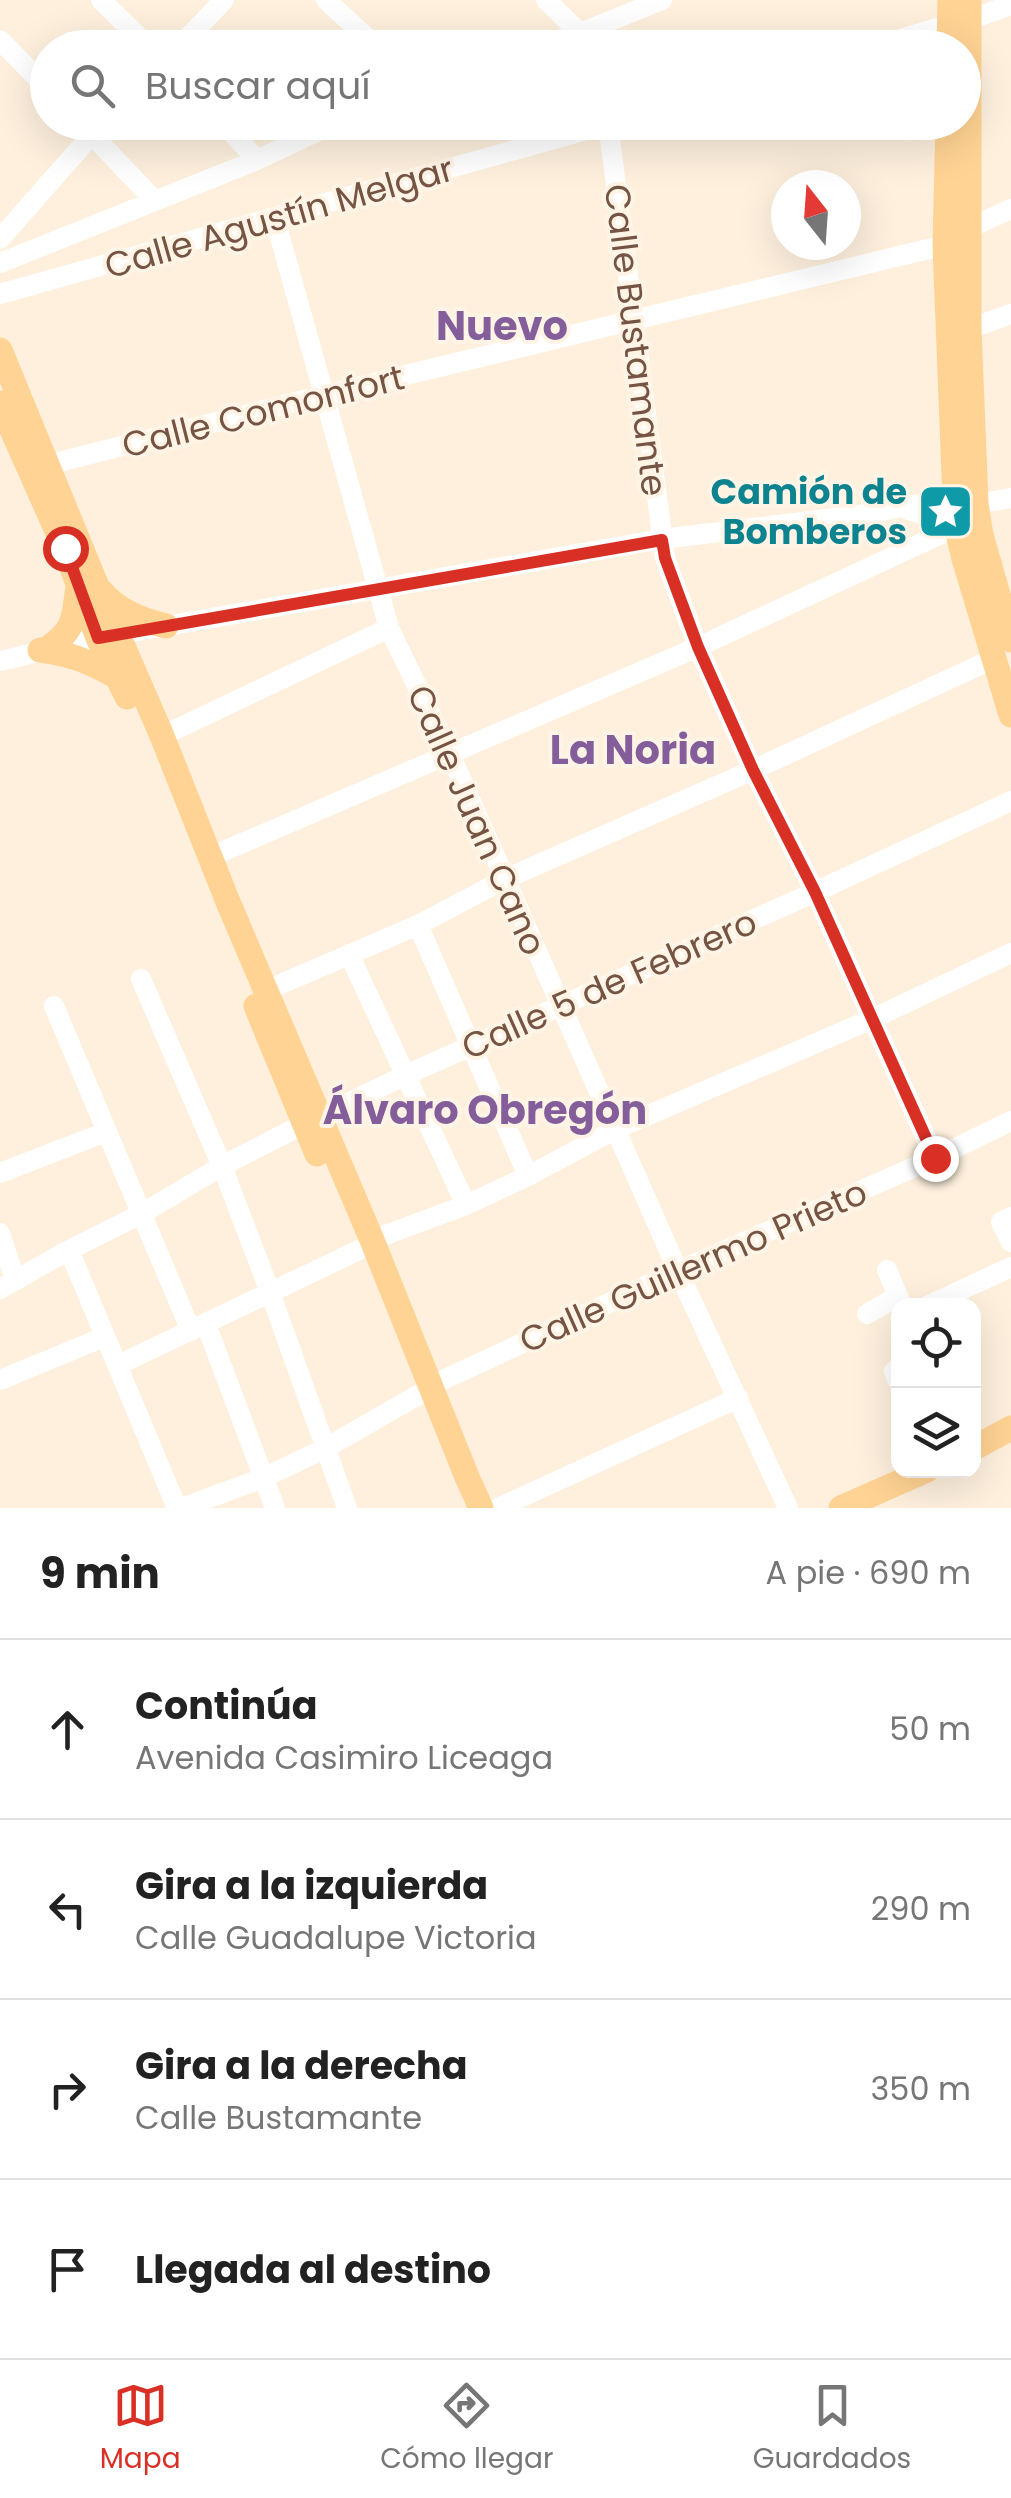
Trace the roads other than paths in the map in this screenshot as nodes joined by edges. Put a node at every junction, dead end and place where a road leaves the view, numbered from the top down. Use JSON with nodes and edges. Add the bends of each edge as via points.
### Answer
{"nodes":[{"id":1,"x":101,"y":0,"type":"edge"},
{"id":2,"x":224,"y":0,"type":"edge"},
{"id":3,"x":326,"y":0,"type":"edge"},
{"id":4,"x":546,"y":0,"type":"edge"},
{"id":5,"x":662,"y":0,"type":"edge"},
{"id":6,"x":1011,"y":5,"type":"edge"},
{"id":7,"x":958,"y":18,"type":"edge"},
{"id":8,"x":132,"y":30,"type":"edge"},
{"id":9,"x":195,"y":30,"type":"edge"},
{"id":10,"x":358,"y":30,"type":"edge"},
{"id":11,"x":576,"y":30,"type":"edge"},
{"id":12,"x":590,"y":30,"type":"edge"},
{"id":13,"x":923,"y":30,"type":"edge"},
{"id":14,"x":0,"y":40,"type":"edge"},
{"id":15,"x":30,"y":71,"type":"edge"},
{"id":16,"x":80,"y":140,"type":"edge"},
{"id":17,"x":104,"y":140,"type":"edge"},
{"id":18,"x":239,"y":140,"type":"edge"},
{"id":19,"x":300,"y":140,"type":"edge"},
{"id":20,"x":554,"y":140,"type":"edge"},
{"id":21,"x":613,"y":140,"type":"edge"},
{"id":22,"x":948,"y":140,"type":"edge"},
{"id":23,"x":964,"y":140,"type":"edge"},
{"id":24,"x":257,"y":160,"type":"junction"},
{"id":25,"x":154,"y":201,"type":"junction"},
{"id":26,"x":1011,"y":209,"type":"edge"},
{"id":27,"x":274,"y":219,"type":"junction"},
{"id":28,"x":969,"y":228,"type":"junction"},
{"id":29,"x":0,"y":238,"type":"edge"},
{"id":30,"x":945,"y":245,"type":"junction"},
{"id":31,"x":0,"y":263,"type":"edge"},
{"id":32,"x":0,"y":294,"type":"edge"},
{"id":33,"x":1011,"y":314,"type":"edge"},
{"id":34,"x":632,"y":322,"type":"junction"},
{"id":35,"x":969,"y":329,"type":"junction"},
{"id":36,"x":0,"y":350,"type":"edge"},
{"id":37,"x":323,"y":395,"type":"junction"},
{"id":38,"x":0,"y":404,"type":"edge"},
{"id":39,"x":48,"y":465,"type":"junction"},
{"id":40,"x":1011,"y":498,"type":"edge"},
{"id":41,"x":969,"y":509,"type":"junction"},
{"id":42,"x":662,"y":540,"type":"junction"},
{"id":43,"x":87,"y":585,"type":"junction"},
{"id":44,"x":378,"y":588,"type":"junction"},
{"id":45,"x":166,"y":626,"type":"junction"},
{"id":46,"x":388,"y":628,"type":"junction"},
{"id":47,"x":108,"y":636,"type":"junction"},
{"id":48,"x":698,"y":647,"type":"junction"},
{"id":49,"x":1003,"y":649,"type":"edge"},
{"id":50,"x":43,"y":650,"type":"junction"},
{"id":51,"x":0,"y":661,"type":"edge"},
{"id":52,"x":118,"y":678,"type":"junction"},
{"id":53,"x":1011,"y":715,"type":"edge"},
{"id":54,"x":162,"y":736,"type":"junction"},
{"id":55,"x":450,"y":754,"type":"junction"},
{"id":56,"x":753,"y":770,"type":"junction"},
{"id":57,"x":1011,"y":801,"type":"edge"},
{"id":58,"x":210,"y":857,"type":"junction"},
{"id":59,"x":505,"y":878,"type":"junction"},
{"id":60,"x":815,"y":892,"type":"junction"},
{"id":61,"x":418,"y":925,"type":"junction"},
{"id":62,"x":1011,"y":953,"type":"edge"},
{"id":63,"x":349,"y":954,"type":"junction"},
{"id":64,"x":141,"y":979,"type":"dead end"},
{"id":65,"x":267,"y":990,"type":"junction"},
{"id":66,"x":54,"y":1006,"type":"dead end"},
{"id":67,"x":560,"y":1006,"type":"junction"},
{"id":68,"x":872,"y":1019,"type":"junction"},
{"id":69,"x":472,"y":1046,"type":"junction"},
{"id":70,"x":406,"y":1075,"type":"junction"},
{"id":71,"x":312,"y":1121,"type":"junction"},
{"id":72,"x":1011,"y":1121,"type":"edge"},
{"id":73,"x":616,"y":1129,"type":"junction"},
{"id":74,"x":106,"y":1132,"type":"junction"},
{"id":75,"x":935,"y":1158,"type":"junction"},
{"id":76,"x":222,"y":1166,"type":"junction"},
{"id":77,"x":0,"y":1173,"type":"edge"},
{"id":78,"x":528,"y":1176,"type":"junction"},
{"id":79,"x":466,"y":1205,"type":"junction"},
{"id":80,"x":141,"y":1214,"type":"junction"},
{"id":81,"x":1006,"y":1219,"type":"edge"},
{"id":82,"x":0,"y":1233,"type":"edge"},
{"id":83,"x":1011,"y":1242,"type":"edge"},
{"id":84,"x":365,"y":1245,"type":"junction"},
{"id":85,"x":69,"y":1250,"type":"junction"},
{"id":86,"x":1011,"y":1267,"type":"edge"},
{"id":87,"x":887,"y":1270,"type":"dead end"},
{"id":88,"x":678,"y":1271,"type":"junction"},
{"id":89,"x":7,"y":1285,"type":"edge"},
{"id":90,"x":270,"y":1292,"type":"junction"},
{"id":91,"x":899,"y":1298,"type":"edge"},
{"id":92,"x":945,"y":1298,"type":"edge"},
{"id":93,"x":891,"y":1305,"type":"edge"},
{"id":94,"x":867,"y":1314,"type":"dead end"},
{"id":95,"x":199,"y":1328,"type":"junction"},
{"id":96,"x":104,"y":1337,"type":"junction"},
{"id":97,"x":118,"y":1365,"type":"junction"},
{"id":98,"x":0,"y":1380,"type":"edge"},
{"id":99,"x":424,"y":1390,"type":"junction"},
{"id":100,"x":738,"y":1398,"type":"junction"},
{"id":101,"x":1011,"y":1428,"type":"edge"},
{"id":102,"x":981,"y":1444,"type":"edge"},
{"id":103,"x":324,"y":1448,"type":"junction"},
{"id":104,"x":263,"y":1478,"type":"junction"},
{"id":105,"x":909,"y":1478,"type":"edge"},
{"id":106,"x":180,"y":1508,"type":"edge"},
{"id":107,"x":274,"y":1508,"type":"edge"},
{"id":108,"x":347,"y":1508,"type":"edge"},
{"id":109,"x":464,"y":1508,"type":"edge"},
{"id":110,"x":482,"y":1508,"type":"edge"},
{"id":111,"x":498,"y":1508,"type":"edge"},
{"id":112,"x":788,"y":1508,"type":"edge"},
{"id":113,"x":841,"y":1508,"type":"edge"}],
"edges":[{"from":1,"to":8,"type":"street"},
{"from":2,"to":9,"type":"street"},
{"from":3,"to":10,"type":"street"},
{"from":4,"to":11,"type":"street"},
{"from":5,"to":12,"type":"street"},
{"from":6,"to":7,"type":"street"},
{"from":7,"to":13,"type":"street"},
{"from":14,"to":15,"type":"street"},
{"from":16,"to":29,"type":"street"},
{"from":17,"to":25,"type":"street"},
{"from":18,"to":24,"type":"street"},
{"from":19,"to":24,"type":"street"},
{"from":20,"to":27,"type":"street","name":"Calle Agustín Melgar"},
{"from":21,"to":34,"type":"street","name":"Calle Bustamante"},
{"from":22,"to":30,"type":"main road"},
{"from":23,"to":28,"type":"main road"},
{"from":24,"to":25,"type":"street"},
{"from":25,"to":31,"type":"street"},
{"from":26,"to":28,"type":"street"},
{"from":27,"to":32,"type":"street","name":"Calle Agustín Melgar"},
{"from":27,"to":37,"type":"street","name":"Calle Juan Cano"},
{"from":28,"to":35,"type":"main road"},
{"from":30,"to":34,"type":"street","name":"Calle Comonfort"},
{"from":30,"to":41,"type":"main road"},
{"from":33,"to":35,"type":"street"},
{"from":34,"to":37,"type":"street","name":"Calle Comonfort"},
{"from":34,"to":42,"type":"street","name":"Calle Bustamante"},
{"from":35,"to":41,"type":"main road"},
{"from":36,"to":39,"type":"main road"},
{"from":37,"to":39,"type":"street","name":"Calle Comonfort"},
{"from":37,"to":44,"type":"street","name":"Calle Juan Cano"},
{"from":38,"to":43,"type":"main road"},
{"from":39,"to":43,"type":"main road"},
{"from":40,"to":41,"type":"street"},
{"from":41,"to":42,"type":"street","via":[[902,507]]},
{"from":41,"to":48,"type":"street"},
{"from":41,"to":49,"type":"main road","via":[[964,559]]},
{"from":42,"to":44,"type":"street"},
{"from":42,"to":48,"type":"street","name":"Calle Bustamante"},
{"from":43,"to":45,"type":"main road","via":[[142,620]]},
{"from":43,"to":47,"type":"main road"},
{"from":43,"to":50,"type":"main road","via":[[72,625]]},
{"from":44,"to":45,"type":"street"},
{"from":44,"to":46,"type":"street","name":"Calle Juan Cano"},
{"from":45,"to":47,"type":"street"},
{"from":46,"to":54,"type":"street"},
{"from":46,"to":55,"type":"street","name":"Calle Juan Cano"},
{"from":47,"to":50,"type":"street"},
{"from":47,"to":52,"type":"main road"},
{"from":47,"to":54,"type":"main road"},
{"from":48,"to":55,"type":"street"},
{"from":48,"to":56,"type":"street","name":"Calle Bustamante"},
{"from":49,"to":53,"type":"main road"},
{"from":49,"to":56,"type":"street"},
{"from":50,"to":51,"type":"street"},
{"from":50,"to":52,"type":"main road","via":[[83,659]]},
{"from":52,"to":71,"type":"main road"},
{"from":54,"to":58,"type":"main road"},
{"from":55,"to":58,"type":"street"},
{"from":55,"to":59,"type":"street","name":"Calle Juan Cano"},
{"from":56,"to":59,"type":"street"},
{"from":56,"to":60,"type":"street","name":"Calle Bustamante"},
{"from":57,"to":60,"type":"street","name":"Calle 5 de Febrero"},
{"from":58,"to":65,"type":"main road"},
{"from":59,"to":61,"type":"street"},
{"from":59,"to":67,"type":"street","name":"Calle Juan Cano"},
{"from":60,"to":67,"type":"street","name":"Calle 5 de Febrero"},
{"from":60,"to":68,"type":"street","name":"Calle Bustamante"},
{"from":61,"to":63,"type":"street"},
{"from":61,"to":69,"type":"street"},
{"from":62,"to":68,"type":"street"},
{"from":63,"to":65,"type":"street"},
{"from":63,"to":70,"type":"street"},
{"from":64,"to":76,"type":"street"},
{"from":65,"to":71,"type":"main road"},
{"from":66,"to":74,"type":"street"},
{"from":67,"to":69,"type":"street","name":"Calle 5 de Febrero"},
{"from":67,"to":73,"type":"street","name":"Calle Juan Cano"},
{"from":68,"to":73,"type":"street"},
{"from":68,"to":75,"type":"street","name":"Calle Bustamante"},
{"from":69,"to":70,"type":"street","name":"Calle 5 de Febrero"},
{"from":69,"to":78,"type":"street"},
{"from":70,"to":71,"type":"street","name":"Calle 5 de Febrero"},
{"from":70,"to":79,"type":"street"},
{"from":71,"to":76,"type":"street","name":"Calle 5 de Febrero"},
{"from":71,"to":84,"type":"main road"},
{"from":72,"to":75,"type":"street","name":"Calle Guillermo Prieto"},
{"from":73,"to":78,"type":"street"},
{"from":73,"to":88,"type":"street","name":"Calle Juan Cano"},
{"from":74,"to":77,"type":"street"},
{"from":74,"to":80,"type":"street"},
{"from":75,"to":88,"type":"street","name":"Calle Guillermo Prieto"},
{"from":76,"to":80,"type":"street","name":"Calle 5 de Febrero"},
{"from":76,"to":90,"type":"street"},
{"from":78,"to":79,"type":"street"},
{"from":79,"to":84,"type":"street"},
{"from":80,"to":85,"type":"street","name":"Calle 5 de Febrero"},
{"from":80,"to":95,"type":"street"},
{"from":81,"to":83,"type":"street"},
{"from":82,"to":89,"type":"street"},
{"from":84,"to":90,"type":"street"},
{"from":84,"to":99,"type":"main road"},
{"from":85,"to":89,"type":"street","name":"Calle 5 de Febrero"},
{"from":85,"to":96,"type":"street"},
{"from":86,"to":92,"type":"street"},
{"from":87,"to":91,"type":"street"},
{"from":88,"to":99,"type":"street","name":"Calle Guillermo Prieto"},
{"from":88,"to":100,"type":"street","name":"Calle Juan Cano"},
{"from":90,"to":95,"type":"street"},
{"from":90,"to":103,"type":"street"},
{"from":93,"to":94,"type":"street"},
{"from":95,"to":97,"type":"street"},
{"from":95,"to":104,"type":"street"},
{"from":96,"to":97,"type":"street"},
{"from":96,"to":98,"type":"street"},
{"from":97,"to":106,"type":"street"},
{"from":99,"to":103,"type":"street","name":"Calle Guillermo Prieto"},
{"from":99,"to":109,"type":"main road"},
{"from":99,"to":110,"type":"main road"},
{"from":100,"to":111,"type":"street"},
{"from":100,"to":112,"type":"street","name":"Calle Juan Cano"},
{"from":101,"to":102,"type":"main road"},
{"from":103,"to":104,"type":"street","name":"Calle Guillermo Prieto"},
{"from":103,"to":108,"type":"street"},
{"from":104,"to":106,"type":"street","name":"Calle Guillermo Prieto"},
{"from":104,"to":107,"type":"street"},
{"from":105,"to":113,"type":"main road"}]}
